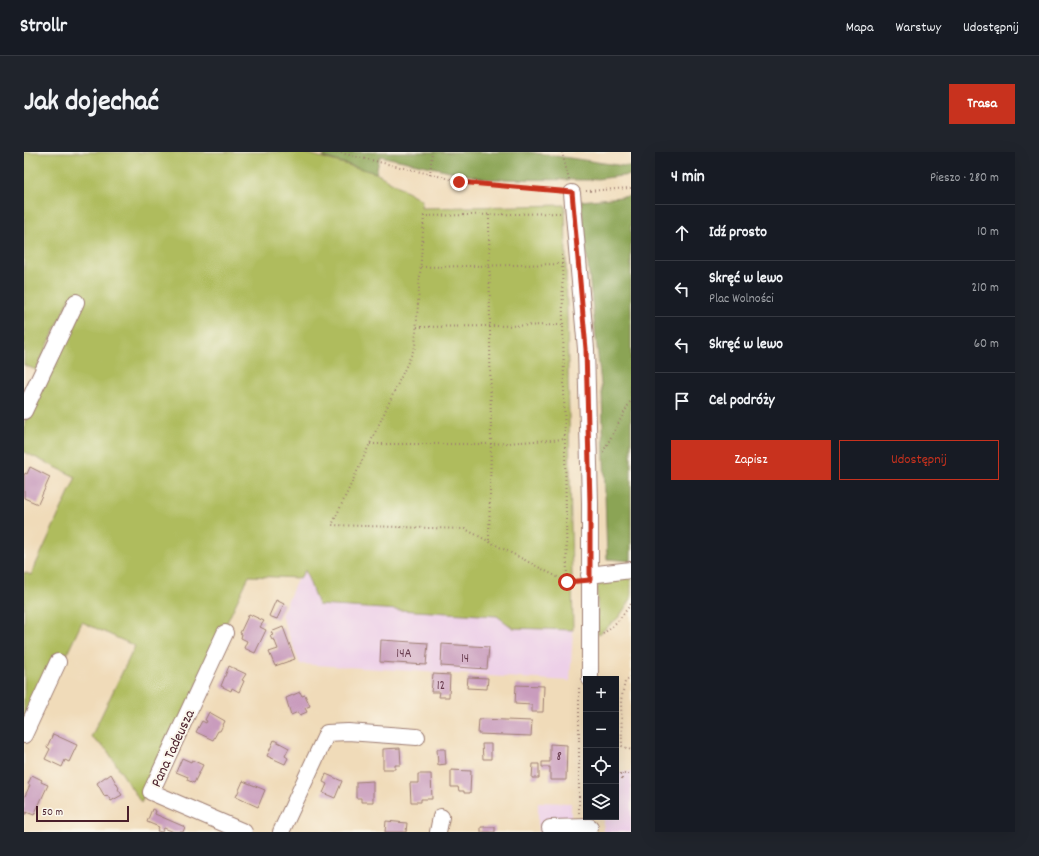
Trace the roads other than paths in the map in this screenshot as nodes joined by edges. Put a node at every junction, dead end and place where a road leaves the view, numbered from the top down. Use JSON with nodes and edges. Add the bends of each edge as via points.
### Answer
{"nodes":[{"id":1,"x":572,"y":192,"type":"road end"},
{"id":2,"x":76,"y":302,"type":"dead end"},
{"id":3,"x":24,"y":411,"type":"edge"},
{"id":4,"x":631,"y":570,"type":"edge"},
{"id":5,"x":589,"y":577,"type":"junction"},
{"id":6,"x":225,"y":633,"type":"dead end"},
{"id":7,"x":58,"y":662,"type":"dead end"},
{"id":8,"x":585,"y":676,"type":"edge"},
{"id":9,"x":24,"y":735,"type":"edge"},
{"id":10,"x":417,"y":737,"type":"dead end"},
{"id":11,"x":587,"y":826,"type":"edge"},
{"id":12,"x":550,"y":828,"type":"dead end"},
{"id":13,"x":244,"y":832,"type":"edge"},
{"id":14,"x":281,"y":832,"type":"edge"}],
"edges":[{"from":1,"to":5,"type":"street","via":[[586,349]]},
{"from":2,"to":3,"type":"street"},
{"from":4,"to":5,"type":"street"},
{"from":5,"to":8,"type":"street"},
{"from":6,"to":13,"type":"street","name":"Pana Tadeusza","via":[[151,792]]},
{"from":7,"to":9,"type":"street"},
{"from":10,"to":14,"type":"street","via":[[327,733]]},
{"from":11,"to":12,"type":"street"}]}
